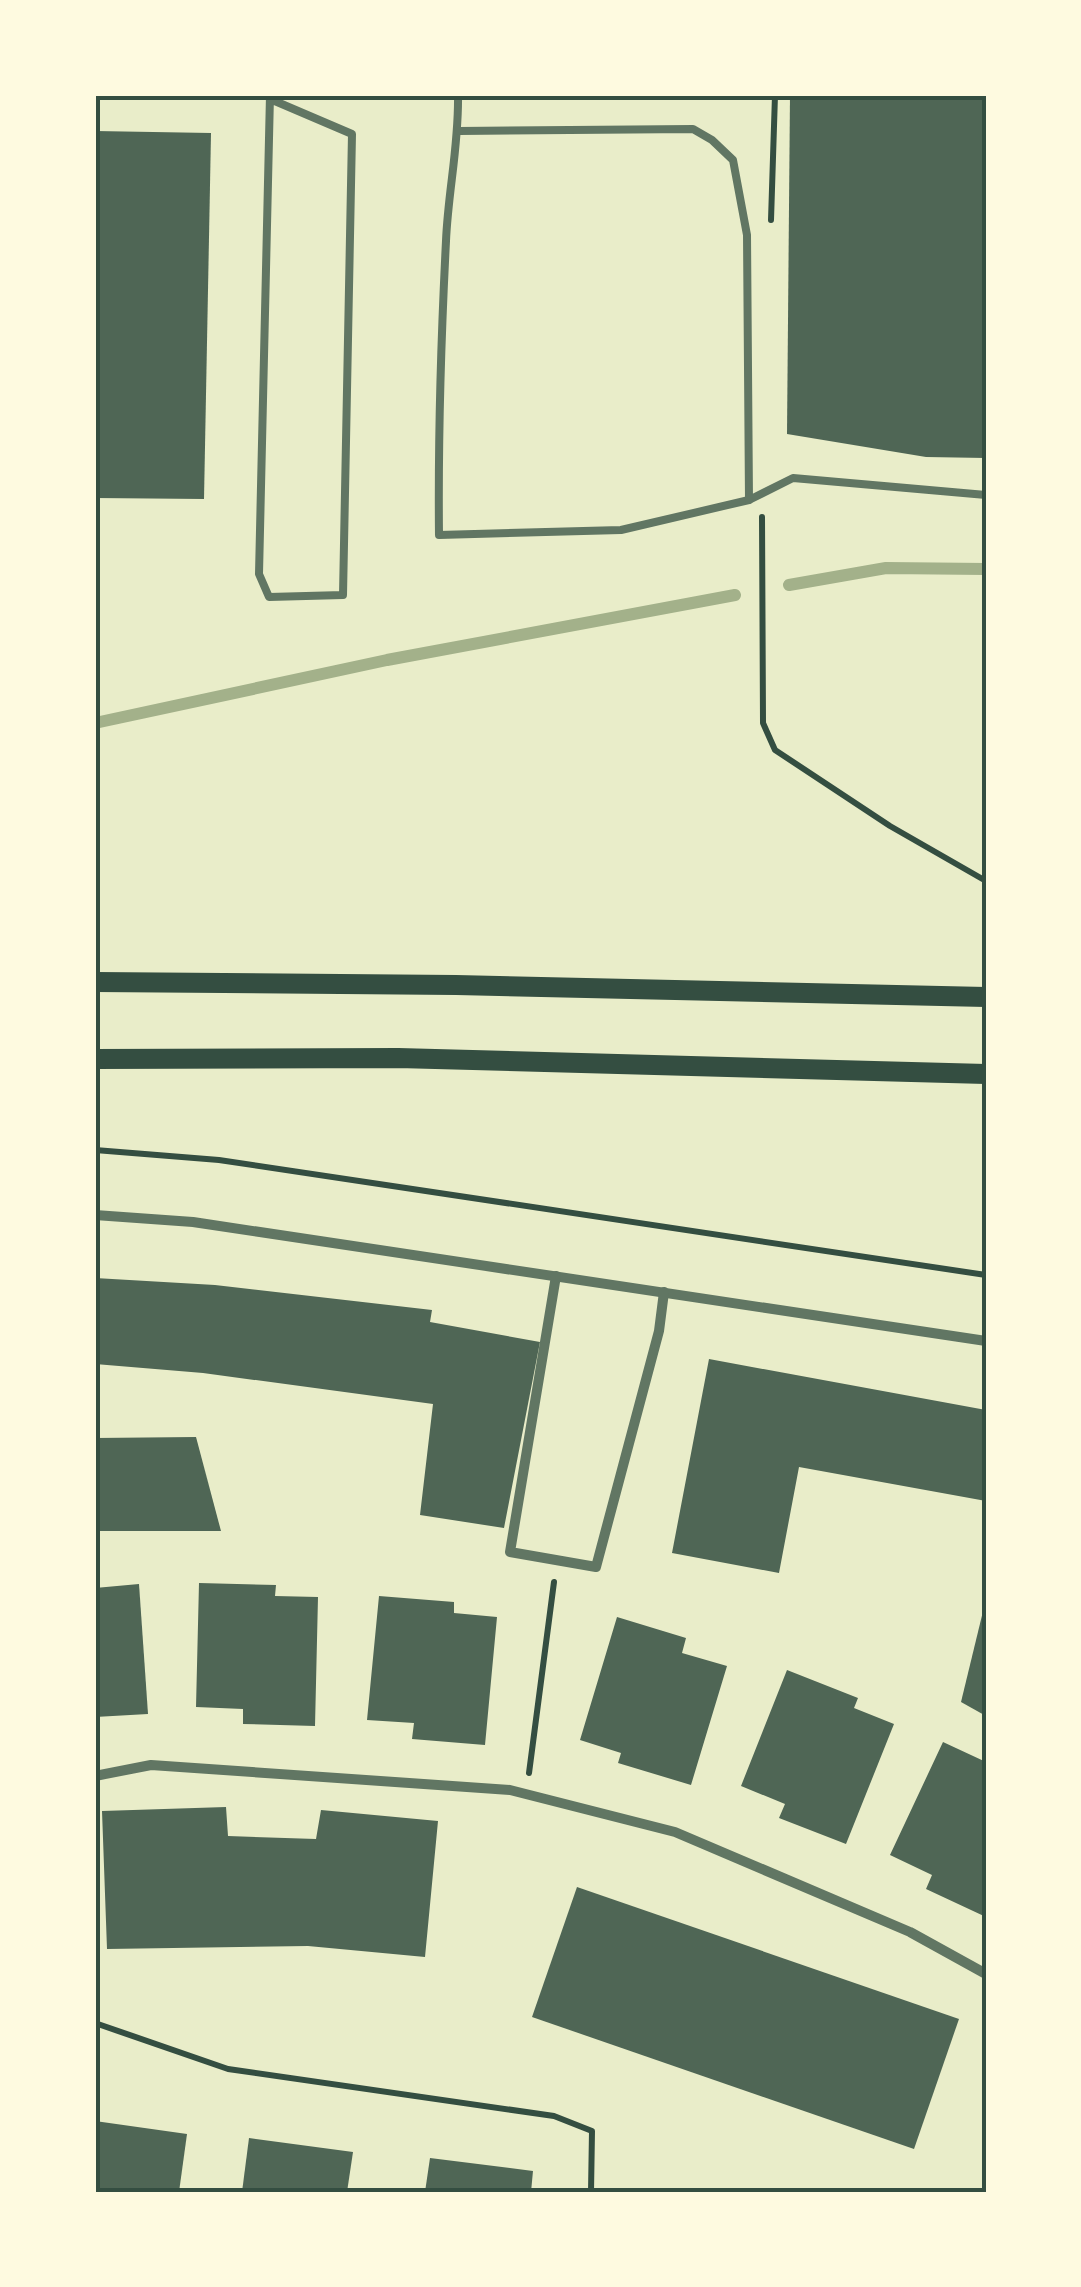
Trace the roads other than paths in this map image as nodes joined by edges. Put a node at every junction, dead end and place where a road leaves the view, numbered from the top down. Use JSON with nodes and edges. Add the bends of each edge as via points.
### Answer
{"nodes":[{"id":1,"x":458,"y":95,"type":"edge"},
{"id":2,"x":270,"y":97,"type":"edge"},
{"id":3,"x":459,"y":131,"type":"junction"},
{"id":4,"x":986,"y":496,"type":"edge"},
{"id":5,"x":749,"y":500,"type":"junction"},
{"id":6,"x":95,"y":982,"type":"edge"},
{"id":7,"x":986,"y":997,"type":"edge"},
{"id":8,"x":95,"y":1059,"type":"edge"},
{"id":9,"x":986,"y":1074,"type":"edge"},
{"id":10,"x":95,"y":1215,"type":"edge"},
{"id":11,"x":556,"y":1276,"type":"junction"},
{"id":12,"x":664,"y":1292,"type":"junction"},
{"id":13,"x":986,"y":1341,"type":"edge"},
{"id":14,"x":95,"y":1776,"type":"edge"},
{"id":15,"x":986,"y":1974,"type":"edge"}],
"edges":[{"from":1,"to":3,"type":"lane"},
{"from":2,"to":2,"type":"lane","via":[[259,574],[269,597],[343,596],[352,134]]},
{"from":3,"to":5,"type":"lane","via":[[692,129],[734,160],[748,236]]},
{"from":3,"to":5,"type":"lane","via":[[446,236],[439,536],[622,530]]},
{"from":4,"to":5,"type":"lane","via":[[793,478]]},
{"from":6,"to":7,"type":"main road"},
{"from":8,"to":9,"type":"main road","via":[[398,1058]]},
{"from":10,"to":11,"type":"street","via":[[193,1222]]},
{"from":11,"to":12,"type":"street"},
{"from":11,"to":12,"type":"street","via":[[510,1552],[596,1566]]},
{"from":12,"to":13,"type":"street"},
{"from":14,"to":15,"type":"street","via":[[150,1765],[526,1794],[675,1832],[910,1932]]}]}
